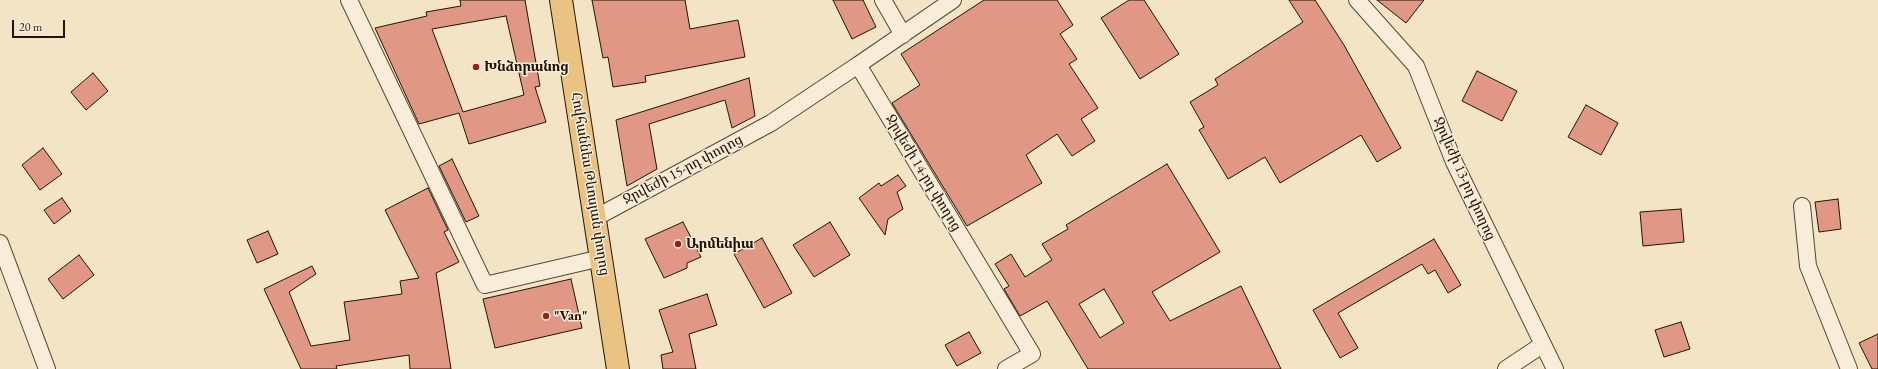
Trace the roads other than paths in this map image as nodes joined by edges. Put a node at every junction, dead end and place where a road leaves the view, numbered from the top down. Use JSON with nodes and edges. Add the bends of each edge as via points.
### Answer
{"nodes":[{"id":1,"x":349,"y":0,"type":"edge"},
{"id":2,"x":561,"y":0,"type":"edge"},
{"id":3,"x":576,"y":0,"type":"edge"},
{"id":4,"x":883,"y":0,"type":"edge"},
{"id":5,"x":953,"y":0,"type":"edge"},
{"id":6,"x":1357,"y":0,"type":"edge"},
{"id":7,"x":903,"y":35,"type":"junction"},
{"id":8,"x":858,"y":66,"type":"junction"},
{"id":9,"x":1802,"y":206,"type":"dead end"},
{"id":10,"x":602,"y":214,"type":"junction"},
{"id":11,"x":0,"y":243,"type":"edge"},
{"id":12,"x":601,"y":258,"type":"junction"},
{"id":13,"x":1542,"y":345,"type":"junction"},
{"id":14,"x":47,"y":369,"type":"edge"},
{"id":15,"x":618,"y":369,"type":"edge"},
{"id":16,"x":633,"y":369,"type":"edge"},
{"id":17,"x":1006,"y":369,"type":"edge"},
{"id":18,"x":1506,"y":369,"type":"edge"},
{"id":19,"x":1555,"y":369,"type":"edge"},
{"id":20,"x":1849,"y":369,"type":"edge"}],
"edges":[{"from":1,"to":12,"type":"street","via":[[485,285]]},
{"from":2,"to":10,"type":"main road","name":"Հովհաննես Թևոսյան փողոց"},
{"from":3,"to":10,"type":"main road","name":"Հովհաննես Թևոսյան փողոց"},
{"from":4,"to":7,"type":"street"},
{"from":5,"to":7,"type":"street"},
{"from":6,"to":13,"type":"street","name":"Ջրվեժի 13-րդ փողոց","via":[[1416,66],[1454,162]]},
{"from":7,"to":8,"type":"street"},
{"from":8,"to":10,"type":"street","name":"Ջրվեժի 15-րդ փողոց","via":[[771,123]]},
{"from":8,"to":17,"type":"street","name":"Ջրվեժի 14-րդ փողոց","via":[[1032,354]]},
{"from":9,"to":20,"type":"street","via":[[1808,266]]},
{"from":10,"to":12,"type":"main road","name":"Հովհաննես Թևոսյան փողոց"},
{"from":10,"to":16,"type":"main road","name":"Հովհաննես Թևոսյան փողոց"},
{"from":11,"to":14,"type":"street"},
{"from":12,"to":15,"type":"main road","name":"Հովհաննես Թևոսյան փողոց"},
{"from":13,"to":18,"type":"street"},
{"from":13,"to":19,"type":"street","name":"Ջրվեժի 13-րդ փողոց"}]}
